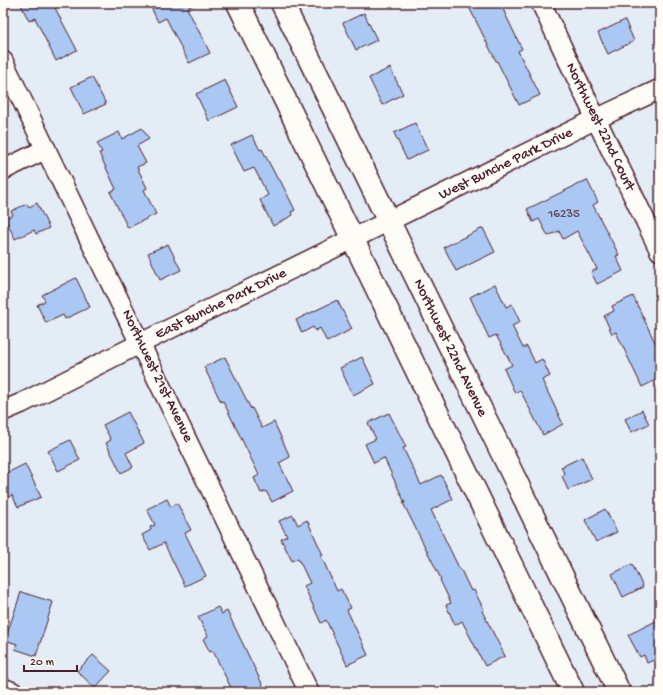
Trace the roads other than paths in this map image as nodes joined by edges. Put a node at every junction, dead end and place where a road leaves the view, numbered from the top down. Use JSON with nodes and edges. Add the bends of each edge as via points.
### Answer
{"nodes":[{"id":1,"x":238,"y":3,"type":"edge"},
{"id":2,"x":282,"y":3,"type":"edge"},
{"id":3,"x":541,"y":3,"type":"edge"},
{"id":4,"x":3,"y":61,"type":"edge"},
{"id":5,"x":660,"y":89,"type":"edge"},
{"id":6,"x":596,"y":119,"type":"junction"},
{"id":7,"x":46,"y":149,"type":"junction"},
{"id":8,"x":3,"y":170,"type":"edge"},
{"id":9,"x":389,"y":222,"type":"junction"},
{"id":10,"x":352,"y":239,"type":"junction"},
{"id":11,"x":660,"y":251,"type":"edge"},
{"id":12,"x":141,"y":343,"type":"junction"},
{"id":13,"x":3,"y":411,"type":"edge"},
{"id":14,"x":3,"y":688,"type":"edge"},
{"id":15,"x":13,"y":692,"type":"edge"},
{"id":16,"x":310,"y":692,"type":"edge"},
{"id":17,"x":572,"y":692,"type":"edge"},
{"id":18,"x":619,"y":692,"type":"edge"}],
"edges":[{"from":1,"to":10,"type":"main road"},
{"from":2,"to":9,"type":"main road","name":"Northwest 22nd Avenue"},
{"from":3,"to":6,"type":"street","name":"Northwest 22nd Court"},
{"from":4,"to":7,"type":"street","name":"Northwest 21st Avenue"},
{"from":5,"to":6,"type":"street","name":"West Bunche Park Drive"},
{"from":6,"to":9,"type":"street","name":"West Bunche Park Drive"},
{"from":6,"to":11,"type":"street","name":"Northwest 22nd Court"},
{"from":7,"to":8,"type":"street"},
{"from":7,"to":12,"type":"street","name":"Northwest 21st Avenue"},
{"from":9,"to":10,"type":"street","name":"West Bunche Park Drive"},
{"from":9,"to":18,"type":"main road","name":"Northwest 22nd Avenue"},
{"from":10,"to":12,"type":"street","name":"East Bunche Park Drive"},
{"from":10,"to":17,"type":"main road"},
{"from":12,"to":13,"type":"street","name":"East Bunche Park Drive"},
{"from":12,"to":16,"type":"street","name":"Northwest 21st Avenue"},
{"from":14,"to":15,"type":"street"}]}
